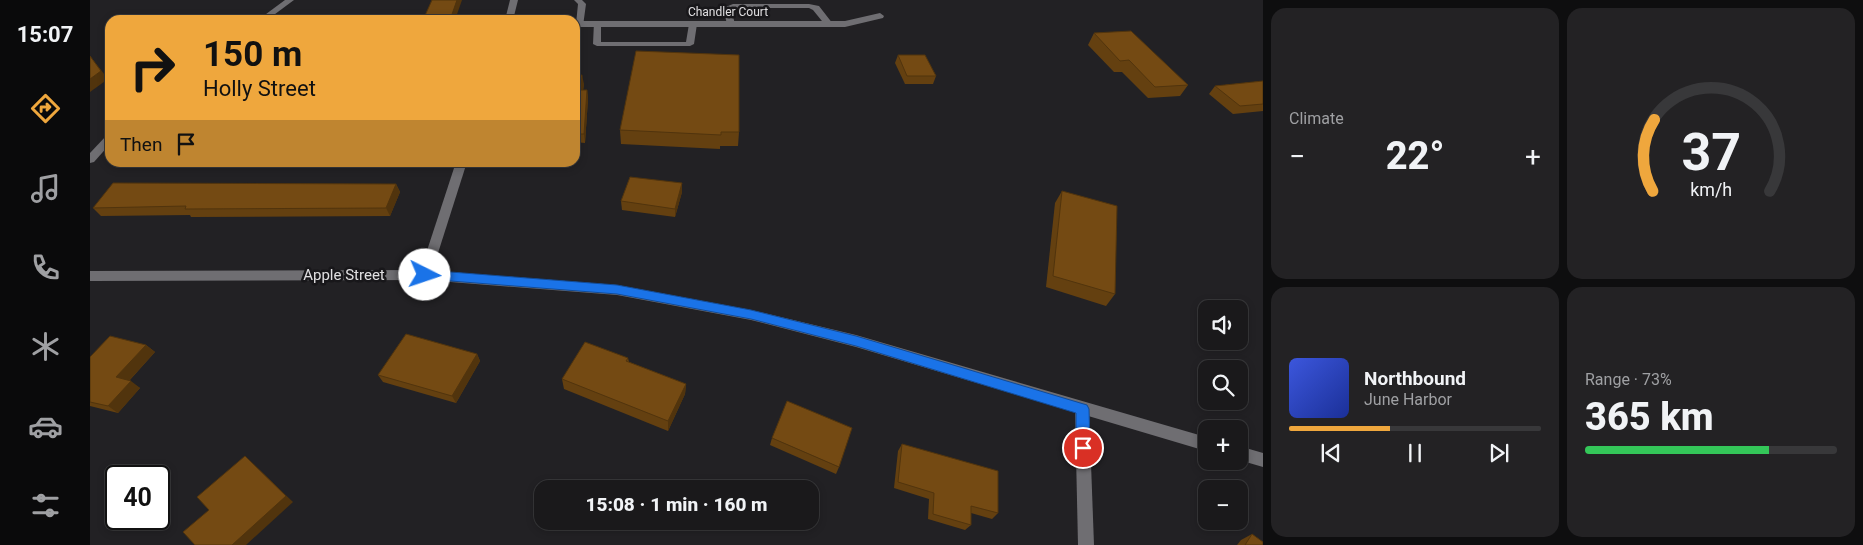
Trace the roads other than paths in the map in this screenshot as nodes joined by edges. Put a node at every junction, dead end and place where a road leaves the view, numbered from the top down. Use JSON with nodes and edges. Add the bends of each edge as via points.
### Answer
{"nodes":[{"id":1,"x":290,"y":0,"type":"edge"},
{"id":2,"x":514,"y":0,"type":"edge"},
{"id":3,"x":578,"y":0,"type":"edge"},
{"id":4,"x":269,"y":15,"type":"edge"},
{"id":5,"x":510,"y":15,"type":"edge"},
{"id":6,"x":579,"y":15,"type":"edge"},
{"id":7,"x":880,"y":16,"type":"dead end"},
{"id":8,"x":580,"y":24,"type":"edge"},
{"id":9,"x":597,"y":24,"type":"junction"},
{"id":10,"x":693,"y":24,"type":"junction"},
{"id":11,"x":731,"y":24,"type":"junction"},
{"id":12,"x":829,"y":24,"type":"junction"},
{"id":13,"x":105,"y":144,"type":"edge"},
{"id":14,"x":90,"y":160,"type":"edge"},
{"id":15,"x":460,"y":167,"type":"edge"},
{"id":16,"x":425,"y":275,"type":"junction"},
{"id":17,"x":90,"y":276,"type":"edge"},
{"id":18,"x":1082,"y":409,"type":"junction"},
{"id":19,"x":1198,"y":442,"type":"edge"},
{"id":20,"x":1248,"y":456,"type":"edge"},
{"id":21,"x":1263,"y":460,"type":"edge"},
{"id":22,"x":1086,"y":545,"type":"edge"}],
"edges":[{"from":1,"to":4,"type":"street"},
{"from":2,"to":5,"type":"street"},
{"from":3,"to":6,"type":"lane","via":[[582,4]]},
{"from":7,"to":12,"type":"street","name":"Chandler Court"},
{"from":8,"to":9,"type":"street","name":"Chandler Court"},
{"from":9,"to":10,"type":"street","name":"Chandler Court"},
{"from":9,"to":10,"type":"lane","via":[[597,44],[690,44]]},
{"from":10,"to":11,"type":"street","name":"Chandler Court"},
{"from":11,"to":12,"type":"street","name":"Chandler Court"},
{"from":11,"to":12,"type":"lane","via":[[727,8],[733,6],[802,5],[816,8]]},
{"from":13,"to":14,"type":"street"},
{"from":15,"to":16,"type":"street"},
{"from":16,"to":17,"type":"street","name":"Apple Street"},
{"from":16,"to":18,"type":"street","name":"Apple Street","via":[[617,290],[751,315],[856,341]]},
{"from":18,"to":19,"type":"street","name":"Apple Street"},
{"from":18,"to":22,"type":"street"},
{"from":20,"to":21,"type":"street"}]}
